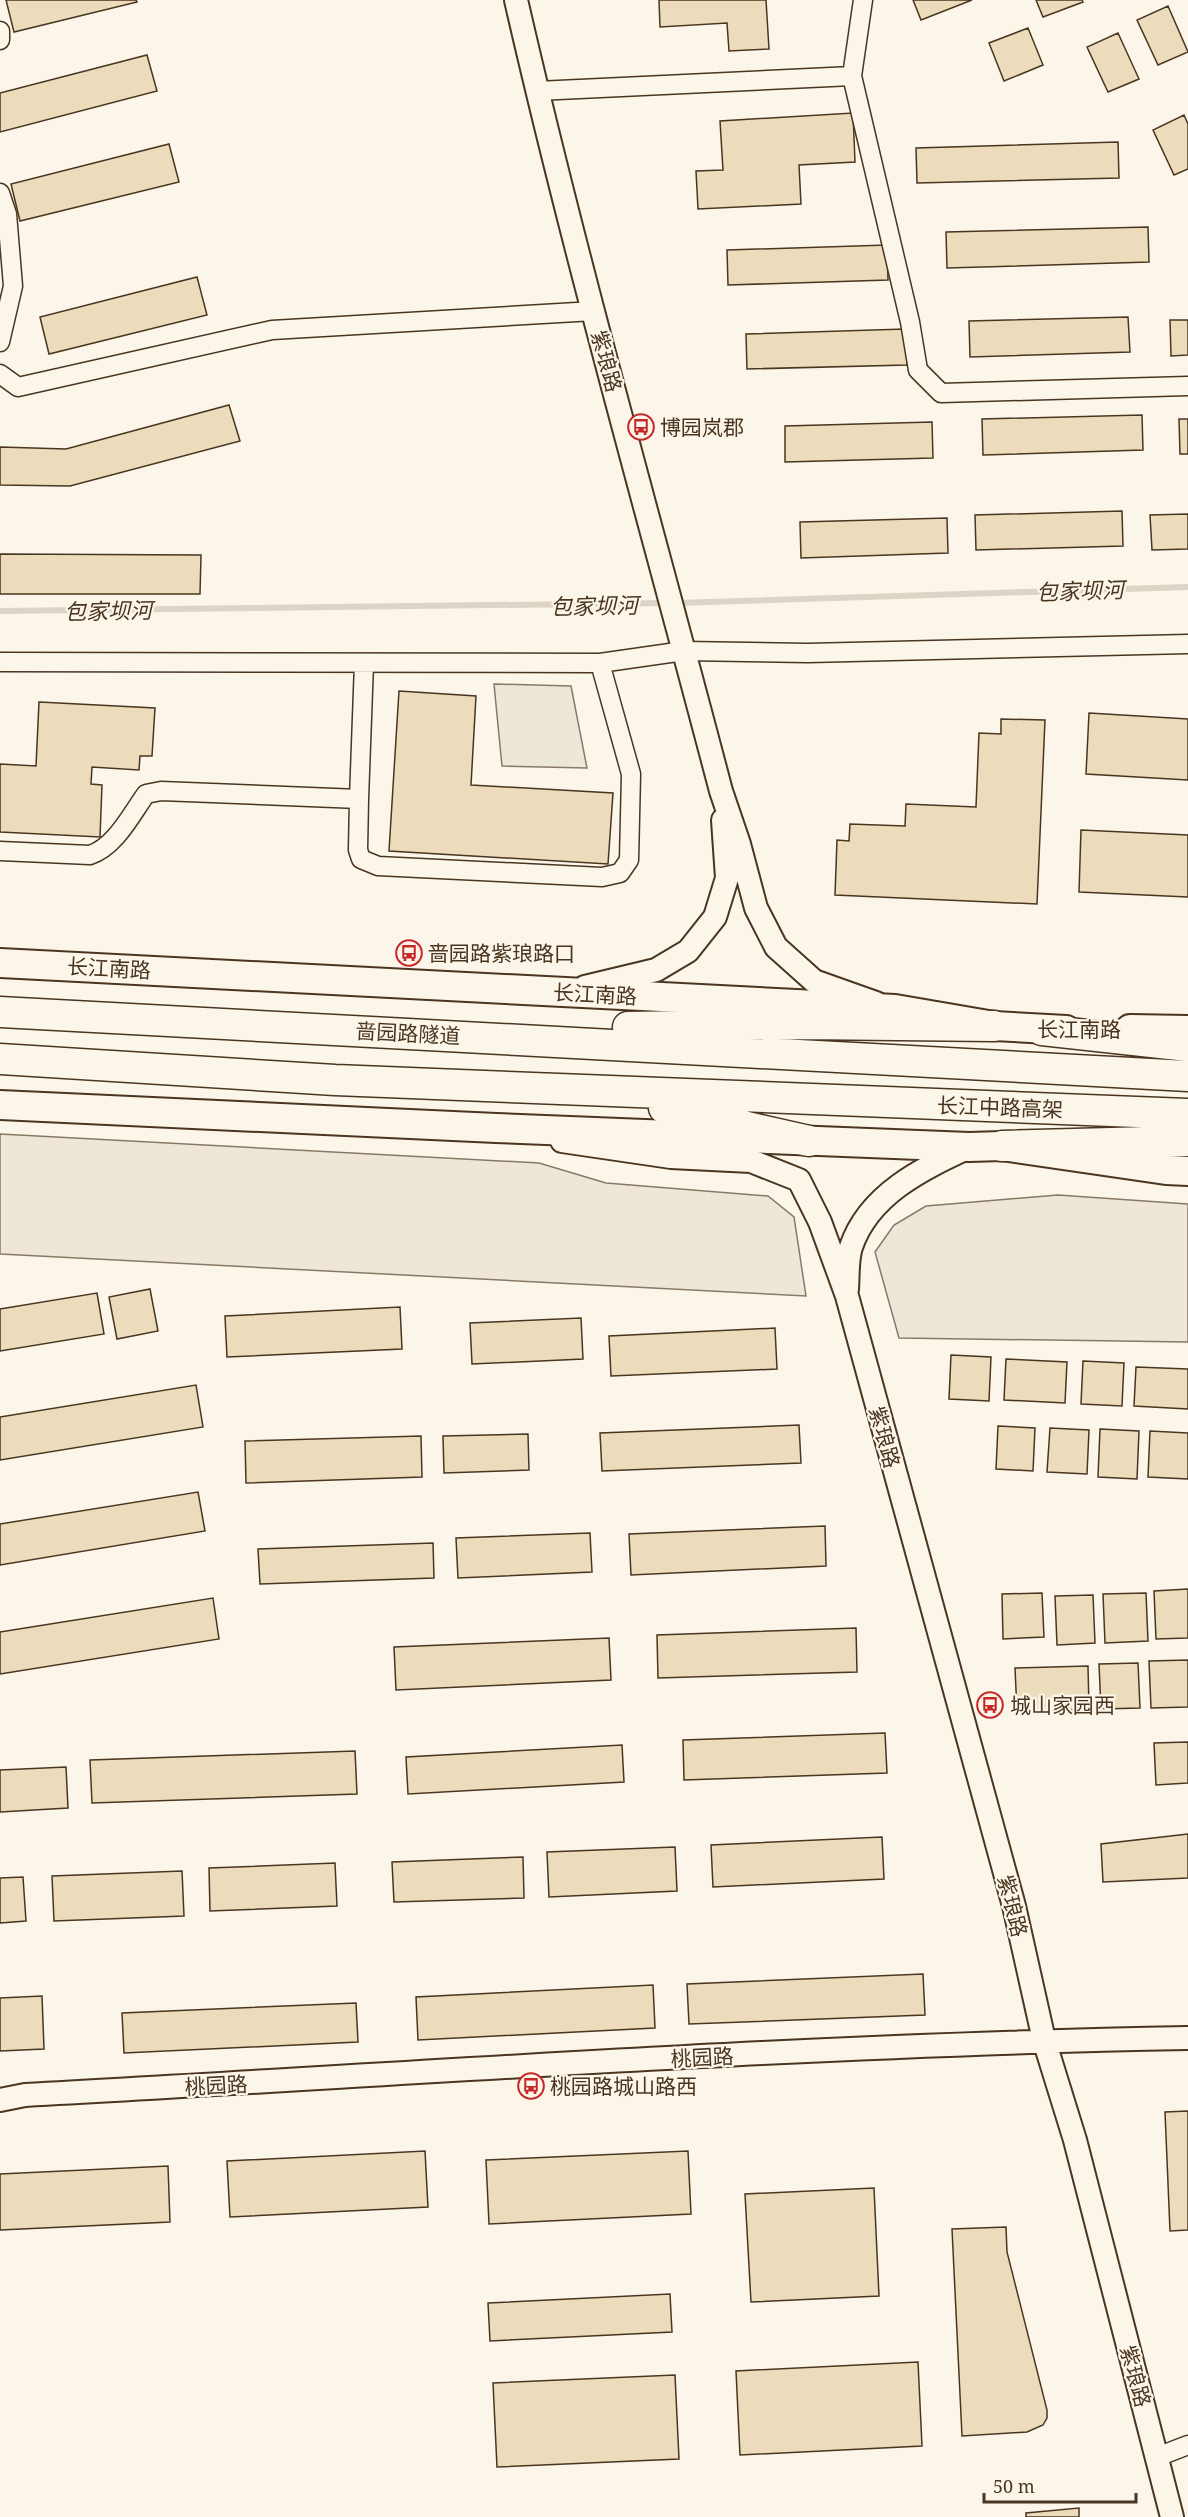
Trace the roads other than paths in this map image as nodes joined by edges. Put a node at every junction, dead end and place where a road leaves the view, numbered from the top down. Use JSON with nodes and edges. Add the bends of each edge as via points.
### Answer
{"nodes":[{"id":1,"x":516,"y":0,"type":"edge"},
{"id":2,"x":862,"y":0,"type":"edge"},
{"id":3,"x":0,"y":31,"type":"edge"},
{"id":4,"x":0,"y":40,"type":"edge"},
{"id":5,"x":852,"y":76,"type":"junction"},
{"id":6,"x":537,"y":91,"type":"junction"},
{"id":7,"x":0,"y":193,"type":"edge"},
{"id":8,"x":594,"y":311,"type":"junction"},
{"id":9,"x":0,"y":342,"type":"edge"},
{"id":10,"x":0,"y":374,"type":"edge"},
{"id":11,"x":1188,"y":386,"type":"edge"},
{"id":12,"x":1188,"y":644,"type":"edge"},
{"id":13,"x":684,"y":651,"type":"junction"},
{"id":14,"x":0,"y":662,"type":"edge"},
{"id":15,"x":364,"y":663,"type":"junction"},
{"id":16,"x":600,"y":663,"type":"junction"},
{"id":17,"x":721,"y":791,"type":"junction"},
{"id":18,"x":359,"y":799,"type":"junction"},
{"id":19,"x":0,"y":851,"type":"edge"},
{"id":20,"x":0,"y":963,"type":"edge"},
{"id":21,"x":563,"y":993,"type":"junction"},
{"id":22,"x":895,"y":1009,"type":"junction"},
{"id":23,"x":0,"y":1012,"type":"edge"},
{"id":24,"x":31,"y":1013,"type":"junction"},
{"id":25,"x":994,"y":1026,"type":"junction"},
{"id":26,"x":1042,"y":1030,"type":"junction"},
{"id":27,"x":1188,"y":1030,"type":"edge"},
{"id":28,"x":1188,"y":1046,"type":"edge"},
{"id":29,"x":816,"y":1055,"type":"joint"},
{"id":30,"x":0,"y":1059,"type":"edge"},
{"id":31,"x":1188,"y":1076,"type":"edge"},
{"id":32,"x":335,"y":1080,"type":"junction"},
{"id":33,"x":0,"y":1105,"type":"edge"},
{"id":34,"x":1188,"y":1114,"type":"edge"},
{"id":35,"x":496,"y":1128,"type":"junction"},
{"id":36,"x":809,"y":1141,"type":"junction"},
{"id":37,"x":1188,"y":1142,"type":"edge"},
{"id":38,"x":1002,"y":1146,"type":"junction"},
{"id":39,"x":969,"y":1147,"type":"junction"},
{"id":40,"x":1188,"y":1171,"type":"edge"},
{"id":41,"x":847,"y":1296,"type":"junction"},
{"id":42,"x":1188,"y":2038,"type":"edge"},
{"id":43,"x":1044,"y":2040,"type":"junction"},
{"id":44,"x":0,"y":2100,"type":"edge"},
{"id":45,"x":1188,"y":2445,"type":"edge"},
{"id":46,"x":1157,"y":2457,"type":"junction"},
{"id":47,"x":1172,"y":2517,"type":"edge"}],
"edges":[{"from":1,"to":6,"type":"street","name":"紫琅路"},
{"from":2,"to":5,"type":"street"},
{"from":3,"to":4,"type":"street"},
{"from":5,"to":6,"type":"street"},
{"from":5,"to":11,"type":"street","via":[[918,370],[941,393]]},
{"from":6,"to":8,"type":"street","name":"紫琅路"},
{"from":7,"to":9,"type":"street","via":[[7,214],[14,286]]},
{"from":8,"to":10,"type":"street","via":[[272,330],[18,387]]},
{"from":8,"to":13,"type":"street","name":"紫琅路"},
{"from":12,"to":13,"type":"street","via":[[808,653]]},
{"from":13,"to":16,"type":"street"},
{"from":13,"to":17,"type":"street","name":"紫琅路"},
{"from":14,"to":15,"type":"street"},
{"from":15,"to":16,"type":"street"},
{"from":15,"to":18,"type":"street"},
{"from":16,"to":18,"type":"street","via":[[631,774],[629,860],[620,873],[602,877],[378,866],[362,860],[358,850]]},
{"from":17,"to":21,"type":"street","via":[[727,878],[715,917],[688,951],[656,970]]},
{"from":17,"to":22,"type":"street","via":[[756,908],[776,946],[814,981]]},
{"from":18,"to":19,"type":"street","via":[[161,791],[146,794],[101,851],[90,855]]},
{"from":20,"to":21,"type":"main road","name":"长江南路"},
{"from":21,"to":22,"type":"main road","name":"长江南路"},
{"from":22,"to":25,"type":"main road","name":"长江南路"},
{"from":23,"to":24,"type":"highway","name":"啬园路隧道"},
{"from":24,"to":25,"type":"highway","via":[[221,1006],[610,1027]]},
{"from":24,"to":29,"type":"highway","name":"啬园路隧道"},
{"from":25,"to":26,"type":"main road","name":"长江南路"},
{"from":26,"to":27,"type":"main road","name":"长江南路"},
{"from":26,"to":28,"type":"highway"},
{"from":29,"to":31,"type":"highway","name":"长江中路高架"},
{"from":30,"to":32,"type":"highway"},
{"from":32,"to":34,"type":"highway","name":"长江中路高架"},
{"from":32,"to":36,"type":"highway","via":[[665,1108]]},
{"from":33,"to":35,"type":"main road"},
{"from":35,"to":36,"type":"main road"},
{"from":35,"to":41,"type":"street","name":"紫琅路","via":[[608,1149],[751,1161],[799,1180],[820,1222]]},
{"from":36,"to":39,"type":"main road"},
{"from":37,"to":38,"type":"highway"},
{"from":38,"to":39,"type":"main road"},
{"from":38,"to":40,"type":"main road"},
{"from":39,"to":41,"type":"street","via":[[895,1188],[866,1215],[851,1248]]},
{"from":41,"to":43,"type":"street","name":"紫琅路","via":[[1014,1906]]},
{"from":42,"to":43,"type":"street","name":"桃园路"},
{"from":43,"to":44,"type":"street","name":"桃园路","via":[[61,2093]]},
{"from":43,"to":46,"type":"street","name":"紫琅路"},
{"from":45,"to":46,"type":"street"},
{"from":46,"to":47,"type":"street","name":"紫琅路"}]}
